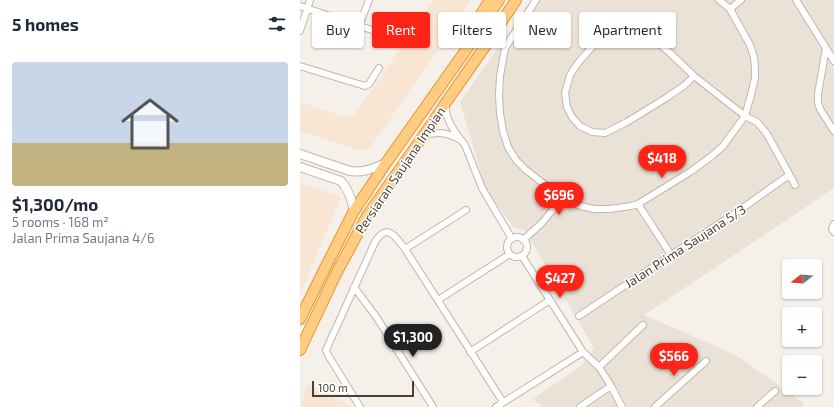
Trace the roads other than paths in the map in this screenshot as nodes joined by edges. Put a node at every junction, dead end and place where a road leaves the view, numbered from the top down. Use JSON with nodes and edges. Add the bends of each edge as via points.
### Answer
{"nodes":[{"id":1,"x":310,"y":0,"type":"edge"},
{"id":2,"x":369,"y":0,"type":"edge"},
{"id":3,"x":490,"y":0,"type":"edge"},
{"id":4,"x":499,"y":0,"type":"edge"},
{"id":5,"x":516,"y":0,"type":"edge"},
{"id":6,"x":536,"y":0,"type":"edge"},
{"id":7,"x":719,"y":0,"type":"edge"},
{"id":8,"x":742,"y":0,"type":"edge"},
{"id":9,"x":796,"y":0,"type":"edge"},
{"id":10,"x":300,"y":6,"type":"edge"},
{"id":11,"x":307,"y":8,"type":"junction"},
{"id":12,"x":730,"y":9,"type":"junction"},
{"id":13,"x":319,"y":12,"type":"edge"},
{"id":14,"x":364,"y":13,"type":"edge"},
{"id":15,"x":300,"y":30,"type":"edge"},
{"id":16,"x":826,"y":48,"type":"junction"},
{"id":17,"x":466,"y":50,"type":"junction"},
{"id":18,"x":834,"y":61,"type":"edge"},
{"id":19,"x":300,"y":66,"type":"edge"},
{"id":20,"x":379,"y":68,"type":"dead end"},
{"id":21,"x":694,"y":76,"type":"junction"},
{"id":22,"x":446,"y":101,"type":"junction"},
{"id":23,"x":745,"y":116,"type":"junction"},
{"id":24,"x":834,"y":131,"type":"edge"},
{"id":25,"x":424,"y":135,"type":"junction"},
{"id":26,"x":461,"y":140,"type":"junction"},
{"id":27,"x":300,"y":154,"type":"edge"},
{"id":28,"x":386,"y":163,"type":"junction"},
{"id":29,"x":300,"y":167,"type":"edge"},
{"id":30,"x":789,"y":176,"type":"junction"},
{"id":31,"x":795,"y":185,"type":"dead end"},
{"id":32,"x":562,"y":198,"type":"junction"},
{"id":33,"x":638,"y":204,"type":"junction"},
{"id":34,"x":466,"y":210,"type":"dead end"},
{"id":35,"x":354,"y":211,"type":"junction"},
{"id":36,"x":512,"y":239,"type":"junction"},
{"id":37,"x":523,"y":240,"type":"junction"},
{"id":38,"x":405,"y":249,"type":"junction"},
{"id":39,"x":510,"y":254,"type":"junction"},
{"id":40,"x":522,"y":256,"type":"junction"},
{"id":41,"x":671,"y":256,"type":"junction"},
{"id":42,"x":354,"y":287,"type":"junction"},
{"id":43,"x":438,"y":300,"type":"junction"},
{"id":44,"x":550,"y":300,"type":"junction"},
{"id":45,"x":579,"y":316,"type":"dead end"},
{"id":46,"x":300,"y":319,"type":"edge"},
{"id":47,"x":643,"y":325,"type":"dead end"},
{"id":48,"x":300,"y":350,"type":"edge"},
{"id":49,"x":470,"y":352,"type":"junction"},
{"id":50,"x":583,"y":352,"type":"junction"},
{"id":51,"x":706,"y":361,"type":"dead end"},
{"id":52,"x":599,"y":367,"type":"junction"},
{"id":53,"x":611,"y":386,"type":"junction"},
{"id":54,"x":774,"y":391,"type":"dead end"},
{"id":55,"x":503,"y":402,"type":"junction"},
{"id":56,"x":360,"y":407,"type":"edge"},
{"id":57,"x":433,"y":407,"type":"edge"},
{"id":58,"x":496,"y":407,"type":"edge"},
{"id":59,"x":580,"y":407,"type":"edge"},
{"id":60,"x":622,"y":407,"type":"edge"},
{"id":61,"x":654,"y":407,"type":"edge"},
{"id":62,"x":757,"y":407,"type":"edge"}],
"edges":[{"from":1,"to":11,"type":"street"},
{"from":2,"to":14,"type":"street"},
{"from":3,"to":17,"type":"highway","via":[[469,34]]},
{"from":4,"to":17,"type":"highway","name":"Persiaran Saujana Impian"},
{"from":5,"to":22,"type":"highway","name":"Persiaran Saujana Impian"},
{"from":6,"to":32,"type":"street","via":[[505,48],[500,76],[500,113],[508,147],[516,160]]},
{"from":7,"to":12,"type":"street"},
{"from":8,"to":12,"type":"street"},
{"from":9,"to":16,"type":"street"},
{"from":10,"to":11,"type":"street"},
{"from":11,"to":13,"type":"street"},
{"from":11,"to":15,"type":"street"},
{"from":12,"to":23,"type":"street","via":[[754,57],[755,78]]},
{"from":16,"to":18,"type":"street"},
{"from":16,"to":24,"type":"street","via":[[818,103]]},
{"from":17,"to":28,"type":"highway","name":"Persiaran Saujana Impian"},
{"from":19,"to":20,"type":"street","via":[[365,86]]},
{"from":21,"to":21,"type":"street","via":[[646,35],[631,31],[618,32],[602,38],[578,62],[570,75],[566,93],[567,107],[580,126],[592,132],[605,133],[666,98]]},
{"from":21,"to":23,"type":"street"},
{"from":22,"to":25,"type":"highway","name":"Persiaran Saujana Impian"},
{"from":22,"to":26,"type":"street","via":[[447,116]]},
{"from":23,"to":30,"type":"street","via":[[756,122],[767,134]]},
{"from":23,"to":33,"type":"street","via":[[723,146],[712,156]]},
{"from":25,"to":26,"type":"street","via":[[439,132]]},
{"from":25,"to":48,"type":"highway","name":"Persiaran Saujana Impian","via":[[367,216]]},
{"from":26,"to":36,"type":"street","via":[[487,198]]},
{"from":27,"to":28,"type":"street","via":[[356,172]]},
{"from":28,"to":35,"type":"highway","name":"Persiaran Saujana Impian"},
{"from":29,"to":35,"type":"street","via":[[341,181],[349,192]]},
{"from":30,"to":31,"type":"street"},
{"from":30,"to":41,"type":"street","name":"Jalan Prima Saujana 5/3"},
{"from":32,"to":33,"type":"street","via":[[594,209]]},
{"from":32,"to":37,"type":"street","via":[[542,223]]},
{"from":33,"to":41,"type":"street"},
{"from":34,"to":38,"type":"street"},
{"from":35,"to":46,"type":"highway","name":"Persiaran Saujana Impian"},
{"from":36,"to":37,"type":"street"},
{"from":36,"to":39,"type":"street","via":[[508,243]]},
{"from":37,"to":40,"type":"street","via":[[527,248]]},
{"from":38,"to":42,"type":"street","via":[[392,234],[381,235],[375,242]]},
{"from":38,"to":43,"type":"street"},
{"from":39,"to":40,"type":"street"},
{"from":39,"to":43,"type":"street"},
{"from":40,"to":44,"type":"street"},
{"from":41,"to":45,"type":"street","name":"Jalan Prima Saujana 5/3"},
{"from":42,"to":56,"type":"street","via":[[326,350]]},
{"from":42,"to":57,"type":"street","via":[[377,318]]},
{"from":43,"to":49,"type":"street"},
{"from":44,"to":49,"type":"street"},
{"from":44,"to":50,"type":"street"},
{"from":47,"to":52,"type":"street"},
{"from":49,"to":55,"type":"street"},
{"from":50,"to":52,"type":"street"},
{"from":50,"to":55,"type":"street"},
{"from":51,"to":61,"type":"street"},
{"from":52,"to":53,"type":"street"},
{"from":53,"to":59,"type":"street"},
{"from":53,"to":60,"type":"street"},
{"from":54,"to":62,"type":"street"},
{"from":55,"to":58,"type":"street"}]}
